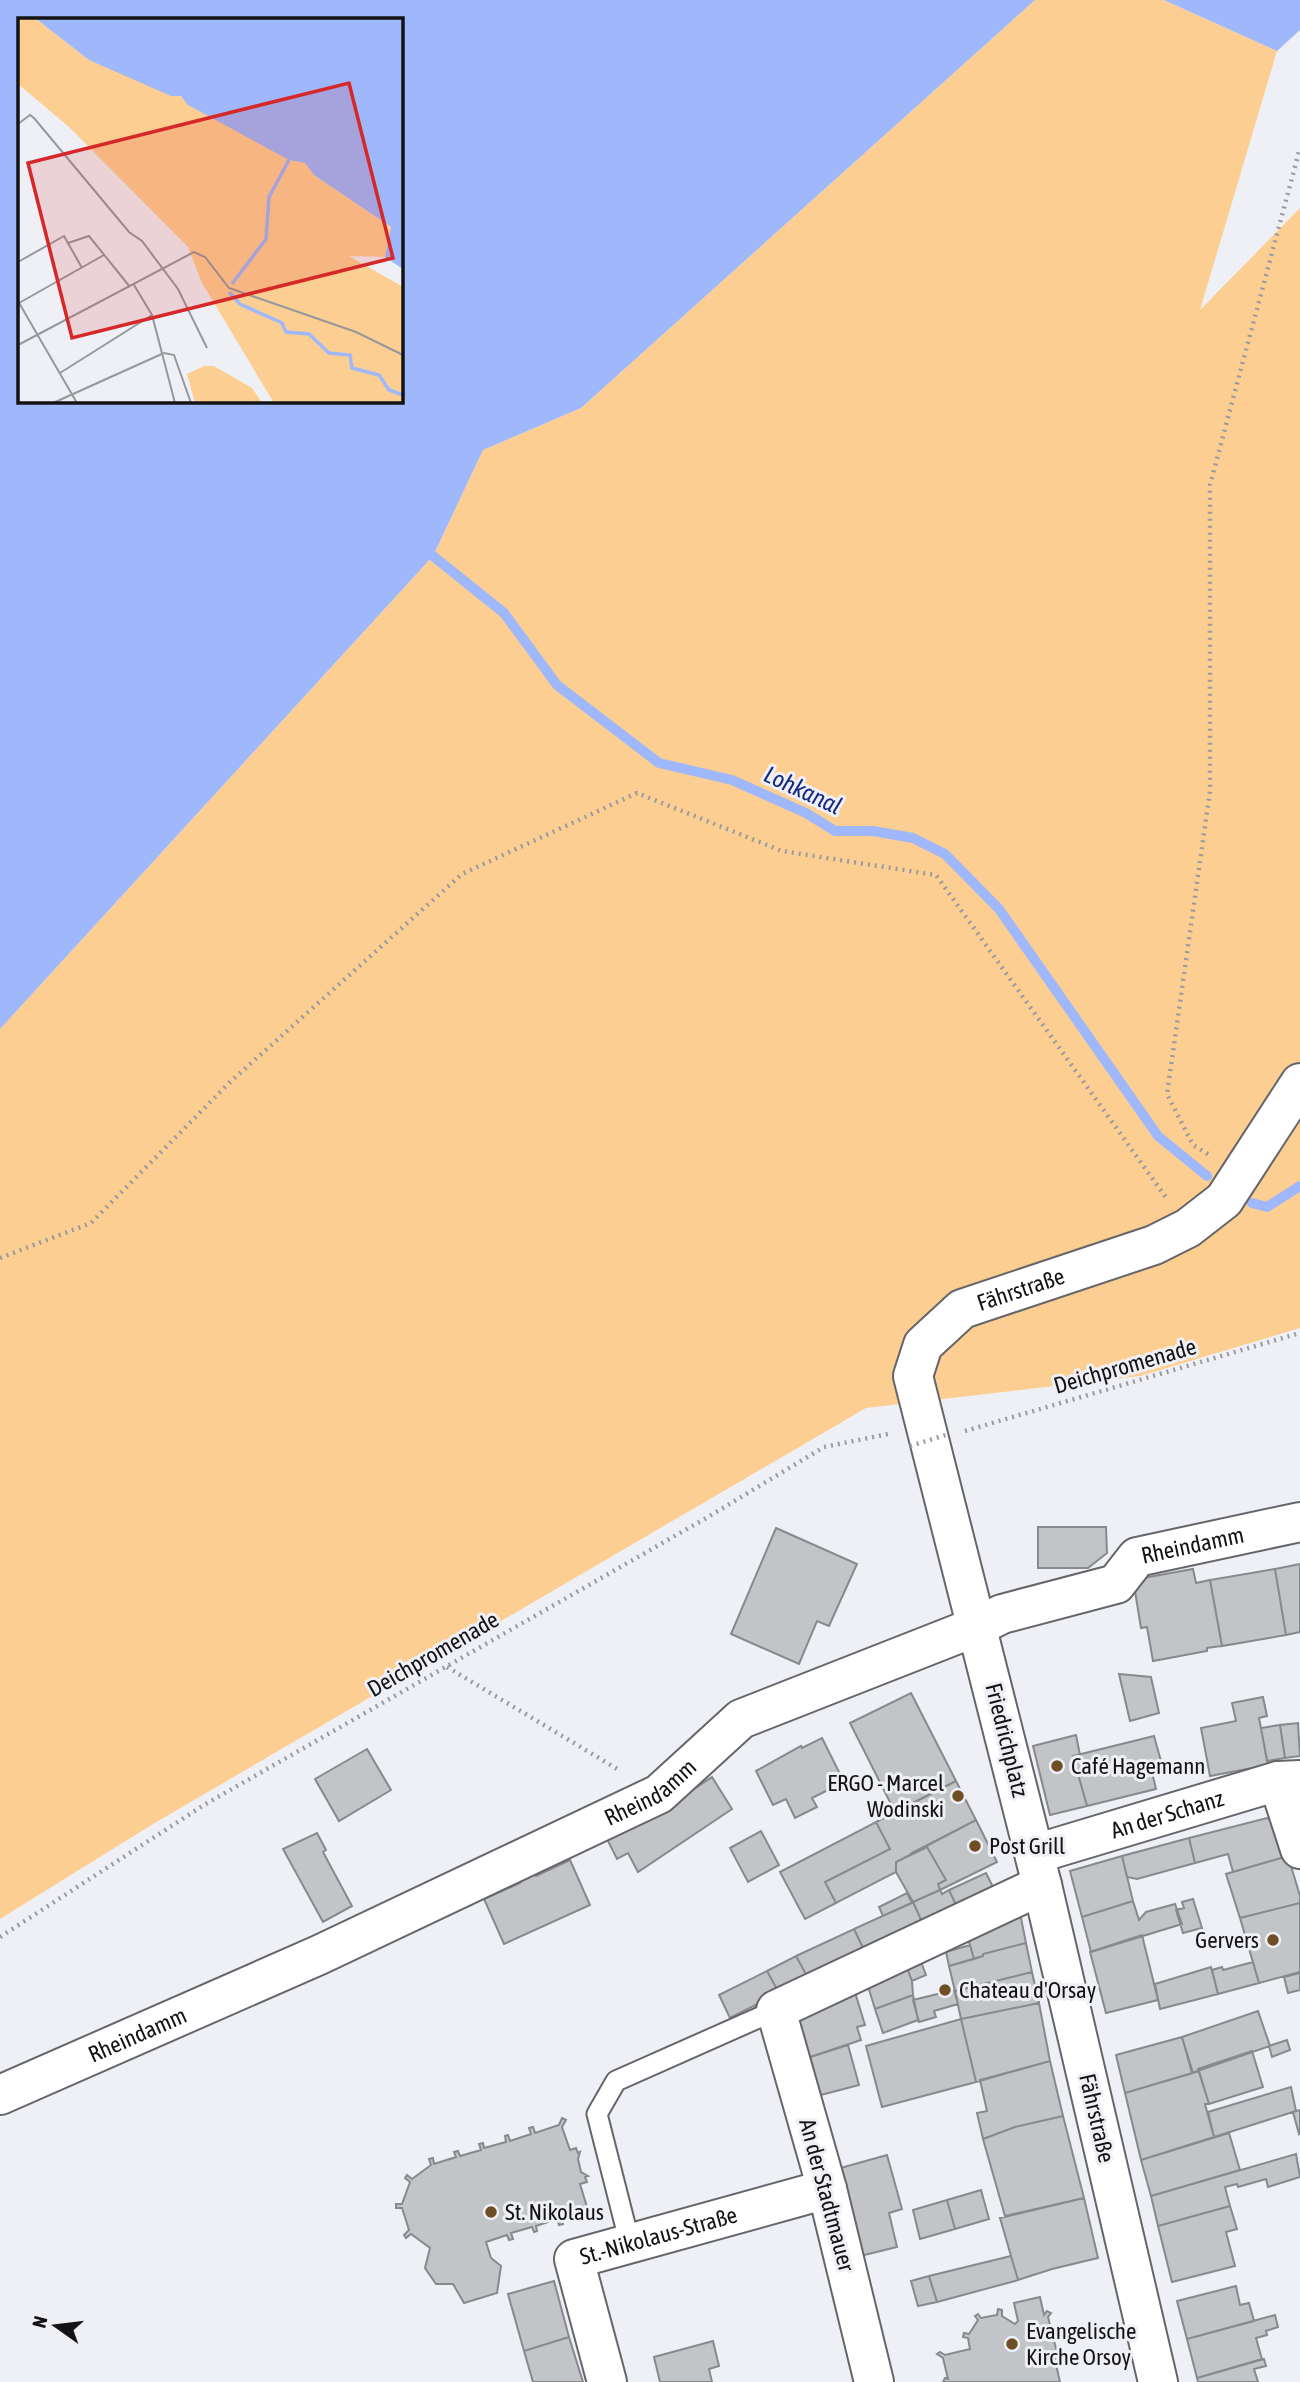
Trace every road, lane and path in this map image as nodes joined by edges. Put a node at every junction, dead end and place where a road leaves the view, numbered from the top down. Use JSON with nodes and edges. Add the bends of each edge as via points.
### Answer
{"nodes":[{"id":1,"x":1300,"y":148,"type":"edge"},
{"id":2,"x":1300,"y":1083,"type":"edge"},
{"id":3,"x":1193,"y":1145,"type":"dead end"},
{"id":4,"x":1188,"y":1228,"type":"junction"},
{"id":5,"x":0,"y":1258,"type":"edge"},
{"id":6,"x":1300,"y":1333,"type":"edge"},
{"id":7,"x":898,"y":1432,"type":"dead end"},
{"id":8,"x":960,"y":1432,"type":"dead end"},
{"id":9,"x":950,"y":1434,"type":"dead end"},
{"id":10,"x":910,"y":1446,"type":"dead end"},
{"id":11,"x":1300,"y":1522,"type":"edge"},
{"id":12,"x":978,"y":1626,"type":"junction"},
{"id":13,"x":446,"y":1666,"type":"junction"},
{"id":14,"x":1289,"y":1781,"type":"edge"},
{"id":15,"x":659,"y":1794,"type":"junction"},
{"id":16,"x":1300,"y":1849,"type":"edge"},
{"id":17,"x":1039,"y":1870,"type":"junction"},
{"id":18,"x":0,"y":1937,"type":"edge"},
{"id":19,"x":776,"y":2010,"type":"junction"},
{"id":20,"x":0,"y":2095,"type":"edge"},
{"id":21,"x":827,"y":2189,"type":"junction"},
{"id":22,"x":629,"y":2244,"type":"junction"},
{"id":23,"x":607,"y":2382,"type":"edge"},
{"id":24,"x":874,"y":2382,"type":"edge"},
{"id":25,"x":1158,"y":2382,"type":"edge"}],
"edges":[{"from":1,"to":3,"type":"path","via":[[1210,485],[1210,791],[1167,1094]]},
{"from":2,"to":4,"type":"street","name":"Fährstraße","via":[[1224,1200]]},
{"from":4,"to":5,"type":"path","via":[[936,875],[782,851],[637,793],[462,874],[229,1083],[91,1223]]},
{"from":4,"to":12,"type":"street","name":"Fährstraße","via":[[1154,1245],[962,1309],[923,1345],[913,1376]]},
{"from":6,"to":8,"type":"path","name":"Deichpromenade"},
{"from":7,"to":13,"type":"path","name":"Deichpromenade","via":[[824,1447]]},
{"from":9,"to":10,"type":"path","bridge":true},
{"from":11,"to":12,"type":"street","name":"Rheindamm","via":[[1138,1557],[1115,1584],[1002,1614]]},
{"from":12,"to":15,"type":"street","name":"Rheindamm","via":[[741,1719]]},
{"from":12,"to":17,"type":"street","name":"Friedrichplatz"},
{"from":13,"to":15,"type":"path"},
{"from":13,"to":18,"type":"path","name":"Deichpromenade","via":[[204,1805]]},
{"from":14,"to":16,"type":"street"},
{"from":14,"to":17,"type":"street","name":"An der Schanz"},
{"from":15,"to":20,"type":"street","name":"Rheindamm","via":[[319,1955]]},
{"from":17,"to":19,"type":"street"},
{"from":17,"to":25,"type":"street","name":"Fährstraße"},
{"from":19,"to":21,"type":"street","name":"An der Stadtmauer"},
{"from":19,"to":22,"type":"lane","via":[[616,2081],[597,2114]]},
{"from":21,"to":22,"type":"street","name":"St.-Nikolaus-Straße"},
{"from":21,"to":24,"type":"street","name":"An der Stadtmauer"},
{"from":22,"to":23,"type":"street","name":"St.-Nikolaus-Straße","via":[[574,2259]]}]}
